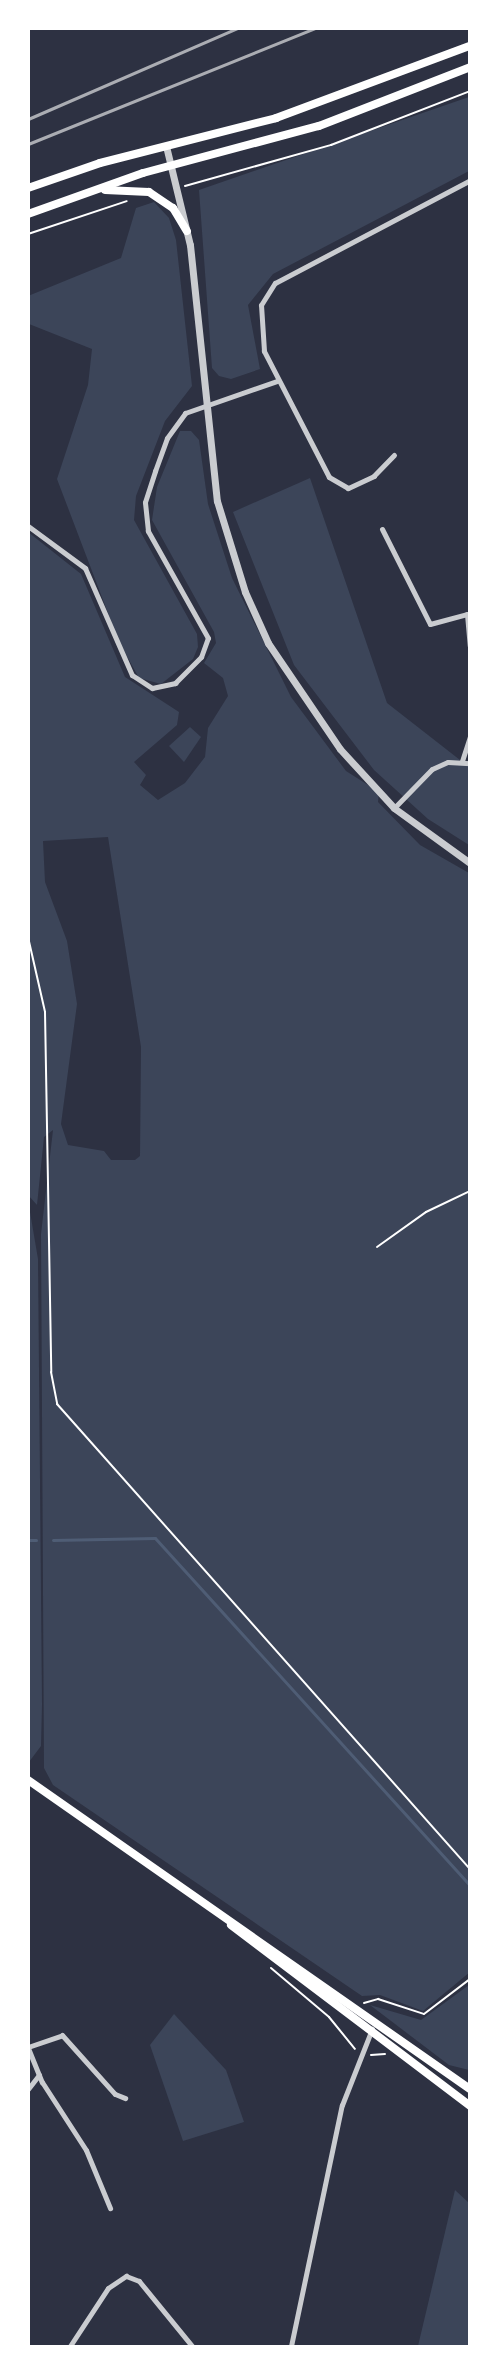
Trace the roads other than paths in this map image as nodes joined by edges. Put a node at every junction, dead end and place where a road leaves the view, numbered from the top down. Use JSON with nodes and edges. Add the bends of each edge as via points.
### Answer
{"nodes":[{"id":1,"x":470,"y":46,"type":"edge"},
{"id":2,"x":470,"y":67,"type":"edge"},
{"id":3,"x":166,"y":146,"type":"junction"},
{"id":4,"x":171,"y":166,"type":"junction"},
{"id":5,"x":470,"y":180,"type":"edge"},
{"id":6,"x":28,"y":188,"type":"edge"},
{"id":7,"x":87,"y":194,"type":"junction"},
{"id":8,"x":28,"y":214,"type":"edge"},
{"id":9,"x":187,"y":231,"type":"junction"},
{"id":10,"x":277,"y":381,"type":"junction"},
{"id":11,"x":206,"y":407,"type":"junction"},
{"id":12,"x":394,"y":455,"type":"dead end"},
{"id":13,"x":28,"y":526,"type":"edge"},
{"id":14,"x":382,"y":529,"type":"dead end"},
{"id":15,"x":470,"y":646,"type":"edge"},
{"id":16,"x":470,"y":736,"type":"edge"},
{"id":17,"x":462,"y":761,"type":"junction"},
{"id":18,"x":470,"y":763,"type":"edge"},
{"id":19,"x":394,"y":808,"type":"junction"},
{"id":20,"x":470,"y":863,"type":"edge"},
{"id":21,"x":28,"y":1780,"type":"edge"},
{"id":22,"x":188,"y":1891,"type":"junction"},
{"id":23,"x":378,"y":2020,"type":"junction"},
{"id":24,"x":369,"y":2034,"type":"junction"},
{"id":25,"x":28,"y":2047,"type":"edge"},
{"id":26,"x":39,"y":2075,"type":"junction"},
{"id":27,"x":28,"y":2089,"type":"edge"},
{"id":28,"x":470,"y":2089,"type":"edge"},
{"id":29,"x":125,"y":2098,"type":"dead end"},
{"id":30,"x":470,"y":2106,"type":"edge"},
{"id":31,"x":111,"y":2208,"type":"dead end"},
{"id":32,"x":70,"y":2346,"type":"edge"},
{"id":33,"x":192,"y":2346,"type":"edge"},
{"id":34,"x":291,"y":2346,"type":"edge"}],
"edges":[{"from":1,"to":3,"type":"main road","via":[[276,118]]},
{"from":2,"to":4,"type":"main road","via":[[319,126]]},
{"from":3,"to":4,"type":"street"},
{"from":3,"to":6,"type":"main road"},
{"from":4,"to":7,"type":"main road"},
{"from":4,"to":9,"type":"street"},
{"from":5,"to":10,"type":"street","via":[[275,283],[261,305],[259,335]]},
{"from":7,"to":8,"type":"main road"},
{"from":7,"to":9,"type":"main road","via":[[129,188],[149,192],[173,208]]},
{"from":9,"to":11,"type":"street"},
{"from":10,"to":11,"type":"street"},
{"from":10,"to":12,"type":"street","via":[[336,484],[348,488],[366,480]]},
{"from":11,"to":13,"type":"street","via":[[185,413],[171,431],[144,511],[147,531],[208,638],[201,657],[175,683],[152,688],[132,675],[85,568]]},
{"from":11,"to":19,"type":"street","via":[[217,501],[245,592],[268,643],[340,749]]},
{"from":14,"to":15,"type":"street","via":[[430,624],[467,614]]},
{"from":16,"to":17,"type":"street"},
{"from":17,"to":18,"type":"street"},
{"from":17,"to":19,"type":"street","via":[[432,769]]},
{"from":19,"to":20,"type":"street"},
{"from":21,"to":22,"type":"main road"},
{"from":22,"to":23,"type":"main road"},
{"from":22,"to":24,"type":"main road"},
{"from":23,"to":24,"type":"street"},
{"from":23,"to":28,"type":"main road"},
{"from":24,"to":30,"type":"main road"},
{"from":24,"to":34,"type":"street","via":[[360,2052],[326,2175]]},
{"from":25,"to":26,"type":"street"},
{"from":25,"to":29,"type":"street","via":[[62,2035],[115,2094]]},
{"from":26,"to":27,"type":"street"},
{"from":26,"to":31,"type":"street","via":[[78,2134]]},
{"from":32,"to":33,"type":"street","via":[[108,2288],[126,2276],[139,2281]]}]}
